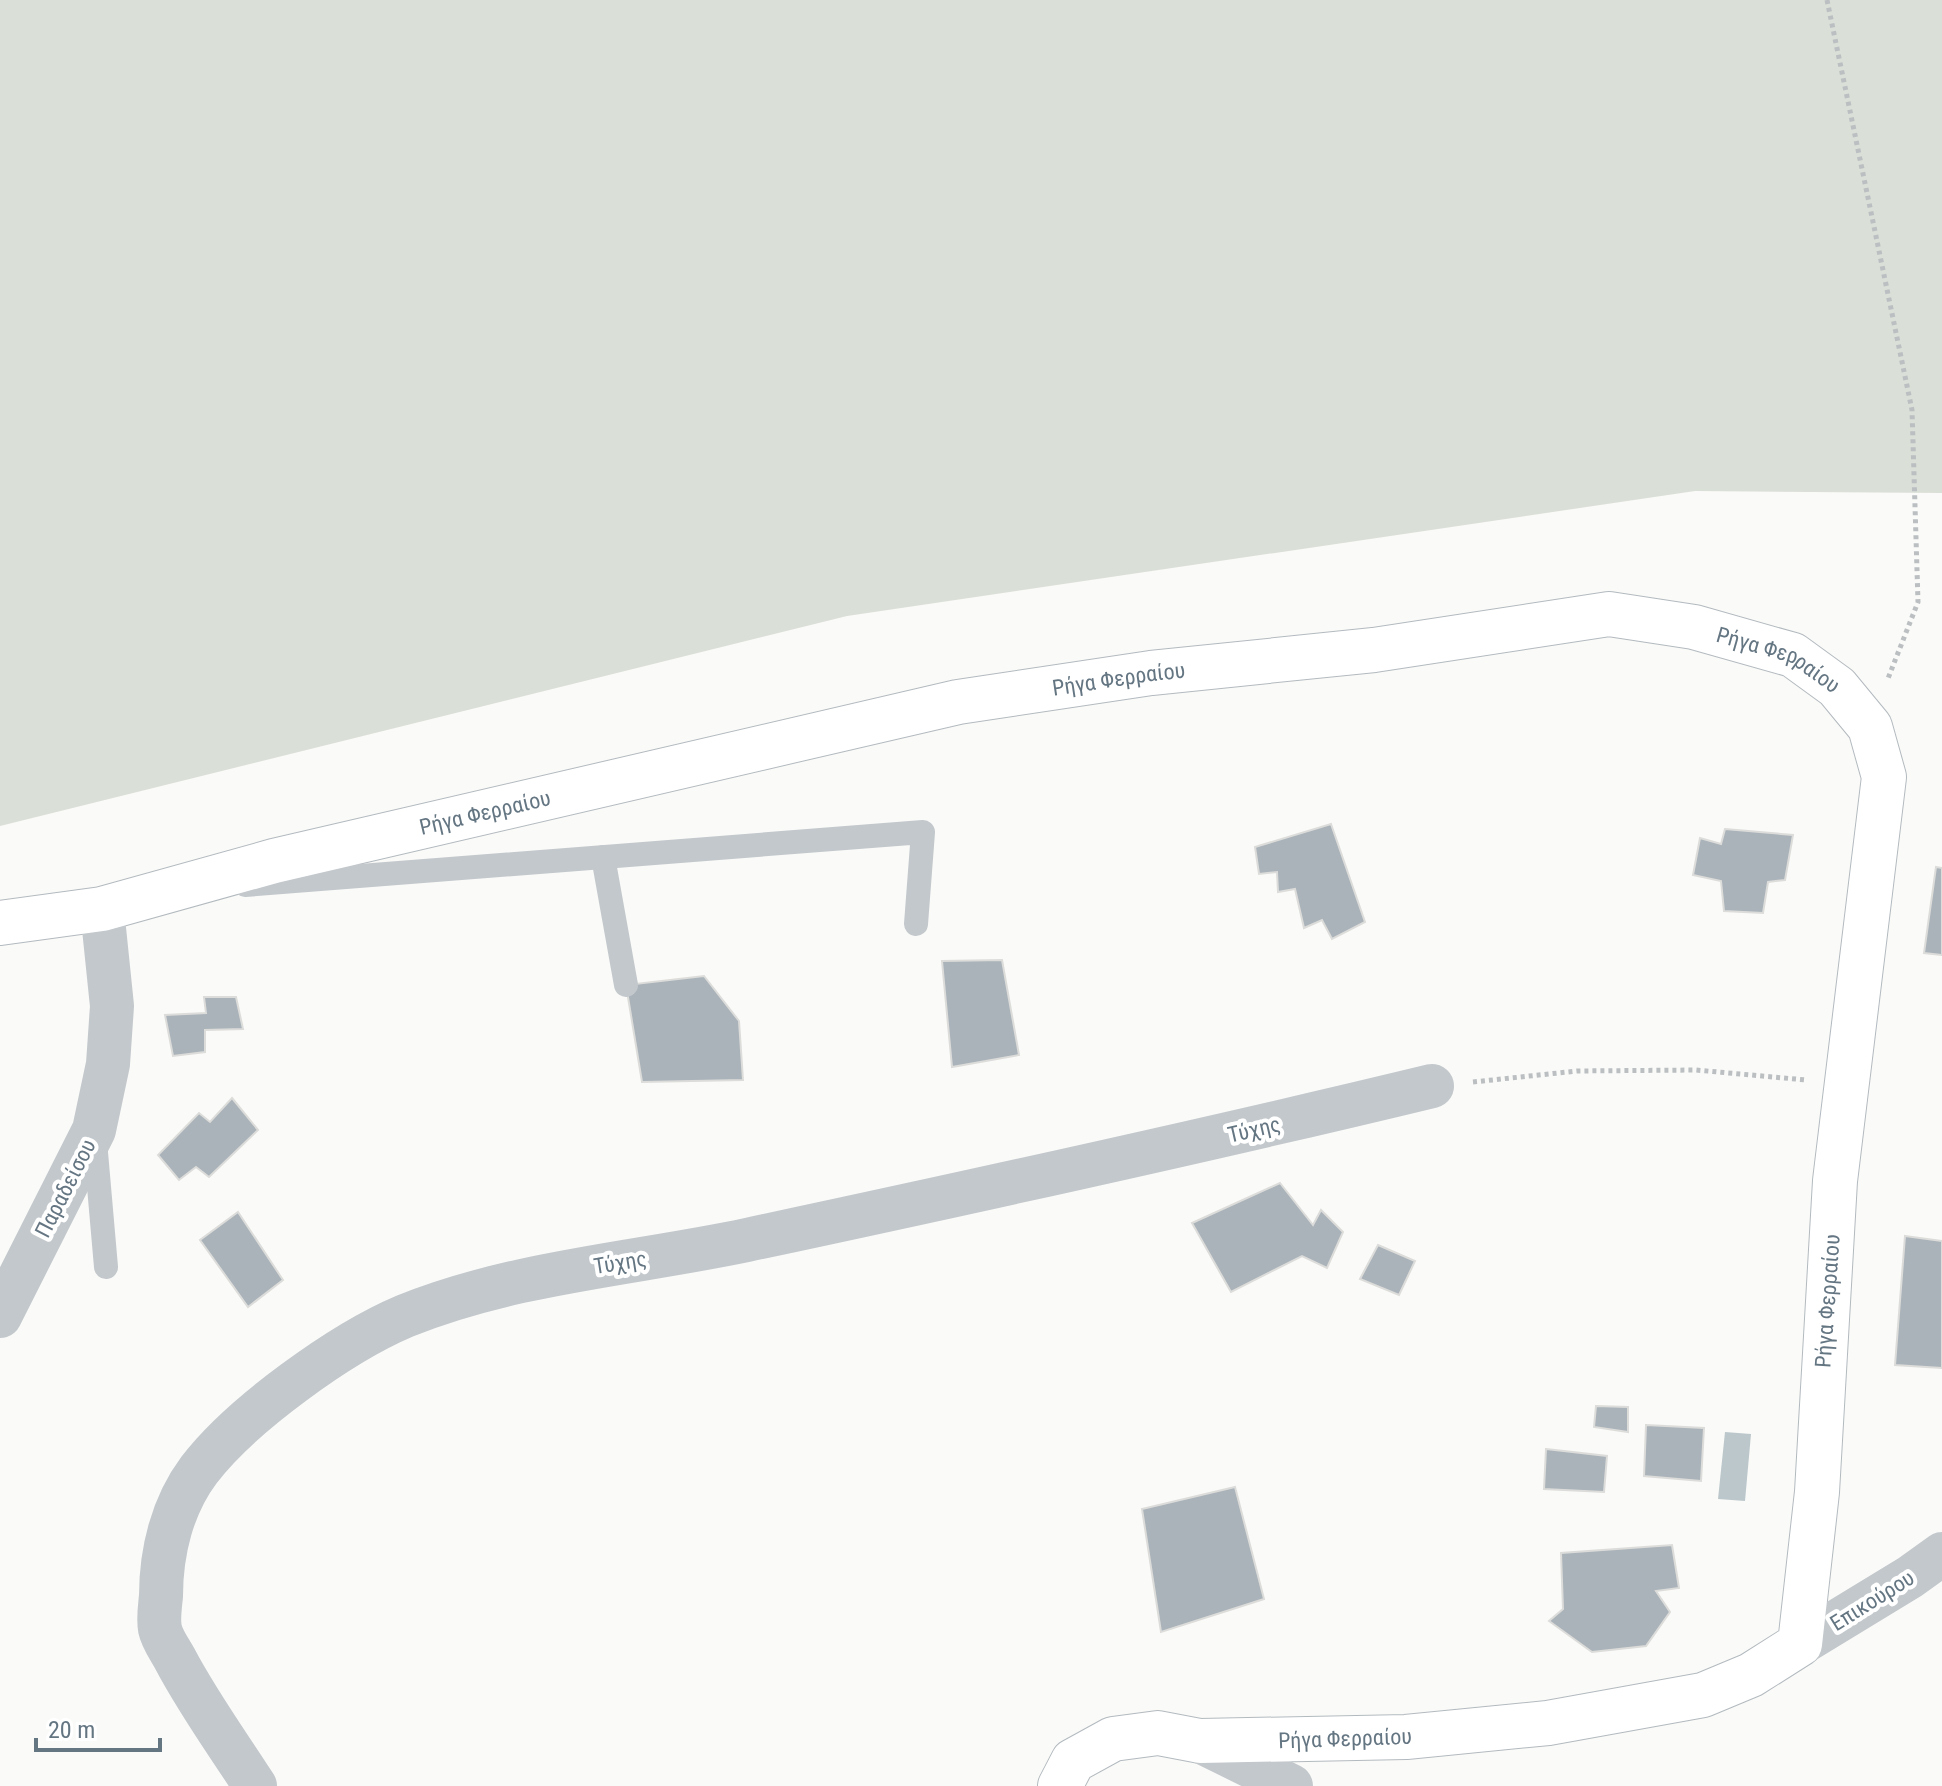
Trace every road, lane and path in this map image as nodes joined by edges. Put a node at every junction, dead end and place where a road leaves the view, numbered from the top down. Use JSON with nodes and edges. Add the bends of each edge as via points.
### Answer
{"nodes":[{"id":1,"x":1827,"y":0,"type":"edge"},
{"id":2,"x":1870,"y":727,"type":"junction"},
{"id":3,"x":603,"y":857,"type":"junction"},
{"id":4,"x":151,"y":893,"type":"junction"},
{"id":5,"x":102,"y":909,"type":"junction"},
{"id":6,"x":0,"y":923,"type":"edge"},
{"id":7,"x":916,"y":924,"type":"dead end"},
{"id":8,"x":626,"y":985,"type":"dead end"},
{"id":9,"x":1847,"y":1083,"type":"junction"},
{"id":10,"x":1432,"y":1086,"type":"joint"},
{"id":11,"x":94,"y":1130,"type":"junction"},
{"id":12,"x":106,"y":1267,"type":"dead end"},
{"id":13,"x":0,"y":1316,"type":"edge"},
{"id":14,"x":1942,"y":1554,"type":"edge"},
{"id":15,"x":1800,"y":1644,"type":"junction"},
{"id":16,"x":1200,"y":1741,"type":"junction"},
{"id":17,"x":255,"y":1786,"type":"edge"},
{"id":18,"x":1060,"y":1786,"type":"edge"},
{"id":19,"x":1291,"y":1786,"type":"edge"}],
"edges":[{"from":1,"to":2,"type":"path","via":[[1912,410],[1918,602]]},
{"from":2,"to":4,"type":"street","name":"Ρήγα Φερραίου","via":[[1837,687],[1793,655],[1694,627],[1609,614],[1374,650],[1151,673],[958,702]]},
{"from":2,"to":9,"type":"street","name":"Ρήγα Φερραίου","via":[[1884,777]]},
{"from":3,"to":4,"type":"lane"},
{"from":3,"to":7,"type":"lane","via":[[923,832]]},
{"from":3,"to":8,"type":"lane"},
{"from":4,"to":5,"type":"street","name":"Ρήγα Φερραίου"},
{"from":5,"to":6,"type":"street","name":"Ρήγα Φερραίου"},
{"from":5,"to":11,"type":"street","name":"Παραδείσου","via":[[112,1006],[108,1064]]},
{"from":9,"to":10,"type":"path","via":[[1681,1070],[1577,1071]]},
{"from":9,"to":15,"type":"street","name":"Ρήγα Φερραίου","via":[[1829,1257],[1817,1492]]},
{"from":10,"to":17,"type":"street","name":"Τύχης","via":[[712,1247],[555,1273],[404,1317],[361,1339],[303,1375],[200,1470],[178,1508],[161,1561],[160,1630],[192,1691]]},
{"from":11,"to":12,"type":"lane"},
{"from":11,"to":13,"type":"street","name":"Παραδείσου"},
{"from":14,"to":15,"type":"street","name":"Επικούρου"},
{"from":15,"to":16,"type":"street","name":"Ρήγα Φερραίου","via":[[1751,1675],[1703,1695],[1548,1723],[1406,1737]]},
{"from":16,"to":18,"type":"street","name":"Ρήγα Φερραίου","via":[[1158,1733],[1113,1739],[1073,1761]]},
{"from":16,"to":19,"type":"street"}]}
